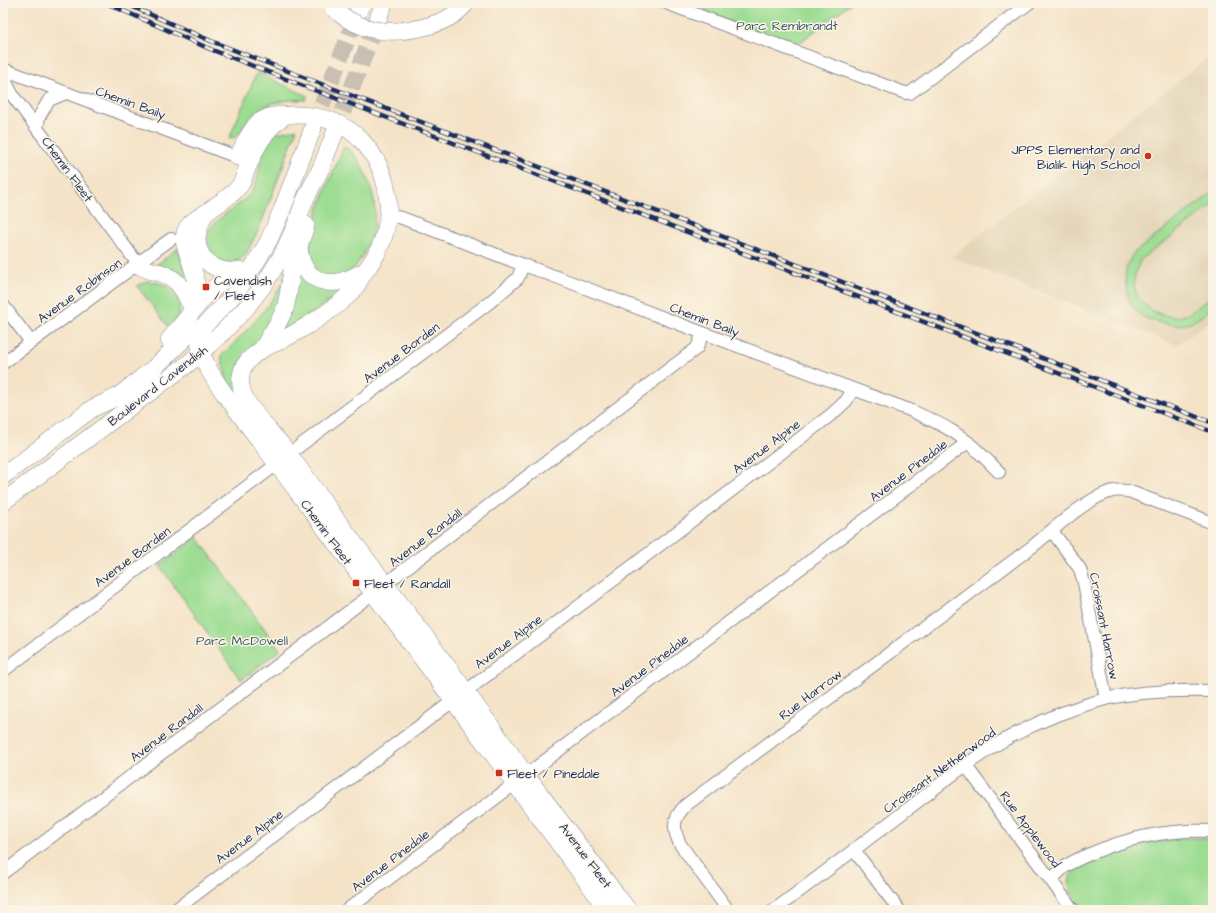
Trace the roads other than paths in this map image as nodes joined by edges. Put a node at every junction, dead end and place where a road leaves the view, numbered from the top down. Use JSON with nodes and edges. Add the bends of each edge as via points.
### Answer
{"nodes":[{"id":1,"x":384,"y":3,"type":"edge"},
{"id":2,"x":466,"y":3,"type":"edge"},
{"id":3,"x":666,"y":3,"type":"edge"},
{"id":4,"x":1029,"y":3,"type":"edge"},
{"id":5,"x":331,"y":6,"type":"edge"},
{"id":6,"x":378,"y":19,"type":"tunnel mouth"},
{"id":7,"x":4,"y":70,"type":"edge"},
{"id":8,"x":66,"y":93,"type":"junction"},
{"id":9,"x":38,"y":128,"type":"junction"},
{"id":10,"x":313,"y":128,"type":"tunnel mouth"},
{"id":11,"x":334,"y":135,"type":"tunnel mouth"},
{"id":12,"x":244,"y":160,"type":"junction"},
{"id":13,"x":321,"y":168,"type":"junction"},
{"id":14,"x":204,"y":214,"type":"junction"},
{"id":15,"x":388,"y":215,"type":"junction"},
{"id":16,"x":171,"y":239,"type":"dead end"},
{"id":17,"x":298,"y":248,"type":"junction"},
{"id":18,"x":138,"y":264,"type":"junction"},
{"id":19,"x":255,"y":264,"type":"junction"},
{"id":20,"x":524,"y":265,"type":"junction"},
{"id":21,"x":234,"y":271,"type":"junction"},
{"id":22,"x":365,"y":271,"type":"junction"},
{"id":23,"x":3,"y":305,"type":"edge"},
{"id":24,"x":193,"y":310,"type":"junction"},
{"id":25,"x":204,"y":326,"type":"junction"},
{"id":26,"x":703,"y":333,"type":"junction"},
{"id":27,"x":31,"y":342,"type":"junction"},
{"id":28,"x":262,"y":349,"type":"junction"},
{"id":29,"x":202,"y":352,"type":"junction"},
{"id":30,"x":3,"y":363,"type":"edge"},
{"id":31,"x":853,"y":390,"type":"junction"},
{"id":32,"x":93,"y":408,"type":"junction"},
{"id":33,"x":968,"y":442,"type":"junction"},
{"id":34,"x":283,"y":459,"type":"junction"},
{"id":35,"x":999,"y":472,"type":"dead end"},
{"id":36,"x":3,"y":476,"type":"edge"},
{"id":37,"x":3,"y":502,"type":"edge"},
{"id":38,"x":1213,"y":523,"type":"edge"},
{"id":39,"x":1052,"y":531,"type":"junction"},
{"id":40,"x":379,"y":589,"type":"junction"},
{"id":41,"x":3,"y":671,"type":"edge"},
{"id":42,"x":1213,"y":691,"type":"edge"},
{"id":43,"x":459,"y":695,"type":"junction"},
{"id":44,"x":1106,"y":699,"type":"junction"},
{"id":45,"x":966,"y":766,"type":"junction"},
{"id":46,"x":520,"y":779,"type":"junction"},
{"id":47,"x":552,"y":823,"type":"junction"},
{"id":48,"x":1213,"y":831,"type":"edge"},
{"id":49,"x":854,"y":850,"type":"junction"},
{"id":50,"x":3,"y":873,"type":"edge"},
{"id":51,"x":1052,"y":880,"type":"junction"},
{"id":52,"x":175,"y":910,"type":"edge"},
{"id":53,"x":347,"y":910,"type":"edge"},
{"id":54,"x":608,"y":910,"type":"edge"},
{"id":55,"x":628,"y":910,"type":"edge"},
{"id":56,"x":728,"y":910,"type":"edge"},
{"id":57,"x":774,"y":910,"type":"edge"},
{"id":58,"x":899,"y":910,"type":"edge"},
{"id":59,"x":1073,"y":910,"type":"edge"}],
"edges":[{"from":1,"to":6,"type":"main road"},
{"from":2,"to":5,"type":"main road","bridge":true,"via":[[445,20],[422,27],[384,32],[364,27],[346,18]]},
{"from":3,"to":4,"type":"street","via":[[905,93],[910,93]]},
{"from":7,"to":8,"type":"street","name":"Chemin Baily"},
{"from":7,"to":9,"type":"street","name":"Chemin Fleet","via":[[13,96]]},
{"from":8,"to":9,"type":"street","via":[[49,100],[40,117]]},
{"from":8,"to":12,"type":"street","name":"Chemin Baily"},
{"from":9,"to":18,"type":"street","name":"Chemin Fleet"},
{"from":10,"to":19,"type":"main road","name":"Boulevard Cavendish","via":[[282,210]]},
{"from":11,"to":13,"type":"main road","name":"Boulevard Cavendish"},
{"from":12,"to":14,"type":"main road","via":[[243,180],[238,187]]},
{"from":12,"to":15,"type":"main road","via":[[280,119],[289,115],[304,114],[326,118],[346,128],[362,141],[372,154],[381,172],[388,199]]},
{"from":13,"to":17,"type":"main road","via":[[313,205]]},
{"from":13,"to":29,"type":"main road","name":"Boulevard Cavendish","via":[[272,274],[242,313]]},
{"from":14,"to":21,"type":"main road","via":[[198,236],[201,255],[216,268]]},
{"from":14,"to":24,"type":"main road","via":[[189,224],[184,238],[195,276]]},
{"from":15,"to":20,"type":"street","name":"Chemin Baily","via":[[402,218]]},
{"from":15,"to":22,"type":"main road","via":[[381,245]]},
{"from":16,"to":18,"type":"street","name":"Avenue Robinson"},
{"from":17,"to":22,"type":"main road","via":[[308,273],[321,281],[337,283]]},
{"from":17,"to":28,"type":"main road","via":[[285,309]]},
{"from":18,"to":24,"type":"main road","via":[[177,282],[186,293]]},
{"from":18,"to":27,"type":"street","name":"Avenue Robinson"},
{"from":19,"to":21,"type":"main road"},
{"from":19,"to":25,"type":"main road","name":"Boulevard Cavendish","via":[[235,293]]},
{"from":20,"to":26,"type":"street","name":"Chemin Baily"},
{"from":20,"to":34,"type":"street","name":"Avenue Borden","via":[[518,278],[490,302]]},
{"from":21,"to":24,"type":"main road","via":[[209,292]]},
{"from":22,"to":28,"type":"main road","via":[[352,292],[329,310],[297,332]]},
{"from":23,"to":27,"type":"street"},
{"from":24,"to":32,"type":"main road","via":[[165,344],[140,367],[111,388]]},
{"from":25,"to":29,"type":"main road","name":"Chemin Fleet","via":[[199,338]]},
{"from":25,"to":32,"type":"main road","name":"Boulevard Cavendish","via":[[191,332],[154,368],[117,397]]},
{"from":26,"to":31,"type":"street","name":"Chemin Baily"},
{"from":26,"to":40,"type":"street","name":"Avenue Randall","via":[[697,348]]},
{"from":27,"to":30,"type":"street","name":"Avenue Robinson"},
{"from":28,"to":34,"type":"main road","name":"Chemin Fleet","via":[[244,366],[240,379],[241,389]]},
{"from":29,"to":34,"type":"main road","name":"Chemin Fleet","via":[[217,384]]},
{"from":29,"to":37,"type":"main road","name":"Boulevard Cavendish"},
{"from":31,"to":33,"type":"street","name":"Chemin Baily","via":[[912,411]]},
{"from":31,"to":43,"type":"street","name":"Avenue Alpine","via":[[832,414]]},
{"from":32,"to":36,"type":"main road","name":"Boulevard Cavendish"},
{"from":33,"to":35,"type":"street","name":"Chemin Baily"},
{"from":33,"to":46,"type":"street","name":"Avenue Pinedale"},
{"from":34,"to":40,"type":"main road","name":"Chemin Fleet"},
{"from":34,"to":41,"type":"street","name":"Avenue Borden"},
{"from":38,"to":39,"type":"street","via":[[1128,491],[1114,490],[1100,495]]},
{"from":39,"to":44,"type":"street","name":"Croissant Harrow","via":[[1080,569]]},
{"from":39,"to":56,"type":"street","name":"Rue Harrow","via":[[680,811],[675,823],[676,836]]},
{"from":40,"to":43,"type":"main road","name":"Chemin Fleet"},
{"from":40,"to":50,"type":"street","name":"Avenue Randall"},
{"from":42,"to":44,"type":"street","name":"Croissant Netherwood","via":[[1154,692]]},
{"from":43,"to":46,"type":"main road","name":"Chemin Fleet"},
{"from":43,"to":52,"type":"street","name":"Avenue Alpine"},
{"from":44,"to":45,"type":"street","name":"Croissant Netherwood","via":[[1038,723],[998,743]]},
{"from":45,"to":49,"type":"street","name":"Croissant Netherwood"},
{"from":45,"to":51,"type":"street","name":"Rue Applewood"},
{"from":46,"to":47,"type":"main road","name":"Chemin Fleet"},
{"from":46,"to":53,"type":"street","name":"Avenue Pinedale"},
{"from":47,"to":54,"type":"main road","name":"Avenue Fleet"},
{"from":47,"to":55,"type":"main road","name":"Avenue Fleet"},
{"from":48,"to":51,"type":"street","via":[[1159,833],[1123,841],[1080,858],[1063,868]]},
{"from":49,"to":57,"type":"street","name":"Croissant Netherwood"},
{"from":49,"to":58,"type":"street"},
{"from":51,"to":59,"type":"street","name":"Rue Applewood"}]}
